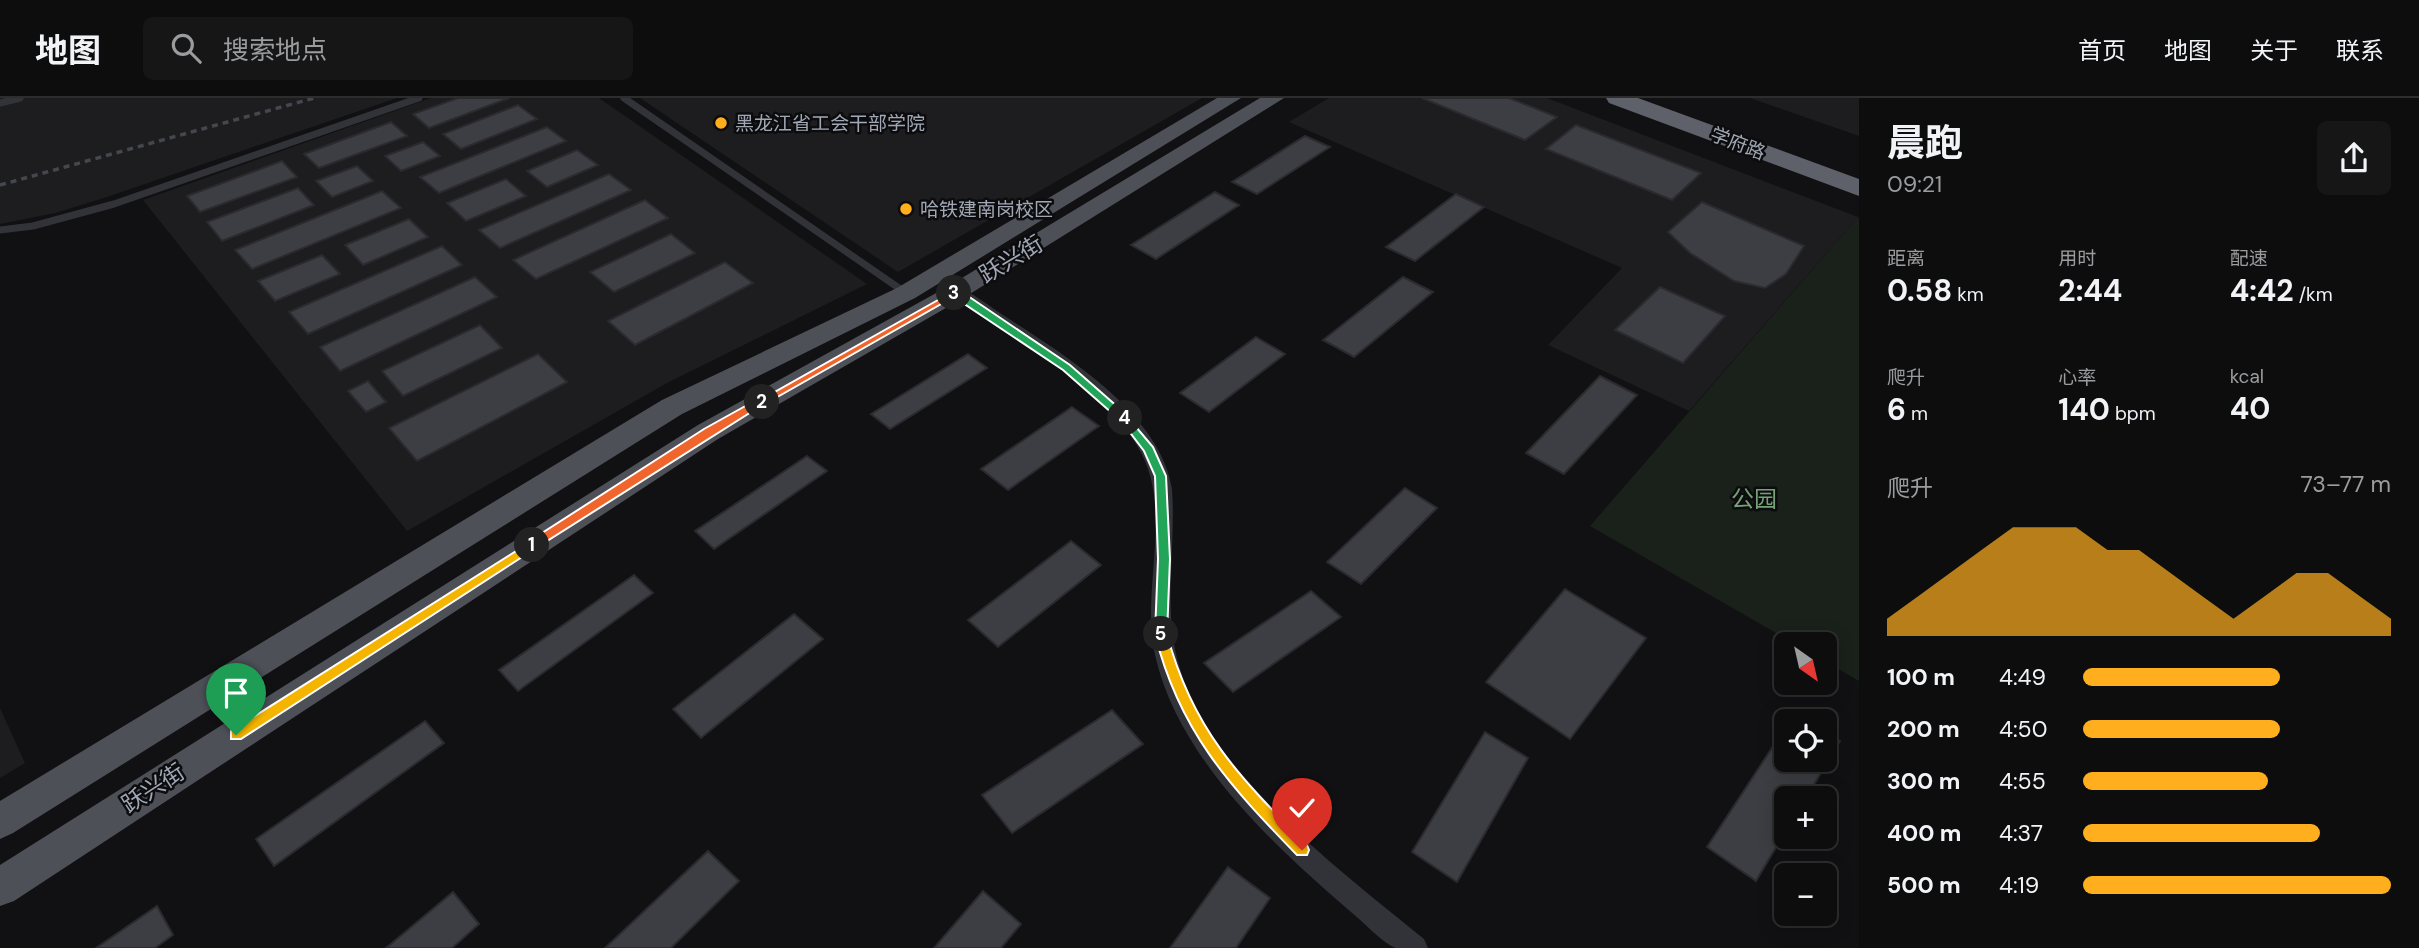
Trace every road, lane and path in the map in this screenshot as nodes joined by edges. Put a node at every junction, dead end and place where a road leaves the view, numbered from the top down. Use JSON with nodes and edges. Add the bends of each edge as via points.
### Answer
{"nodes":[{"id":1,"x":20,"y":98,"type":"edge"},
{"id":2,"x":419,"y":98,"type":"edge"},
{"id":3,"x":624,"y":98,"type":"edge"},
{"id":4,"x":1231,"y":98,"type":"edge"},
{"id":5,"x":1274,"y":98,"type":"edge"},
{"id":6,"x":1617,"y":98,"type":"edge"},
{"id":7,"x":1668,"y":98,"type":"edge"},
{"id":8,"x":0,"y":103,"type":"edge"},
{"id":9,"x":1859,"y":167,"type":"edge"},
{"id":10,"x":1859,"y":188,"type":"edge"},
{"id":11,"x":0,"y":230,"type":"edge"},
{"id":12,"x":956,"y":292,"type":"junction"},
{"id":13,"x":906,"y":293,"type":"junction"},
{"id":14,"x":0,"y":821,"type":"edge"},
{"id":15,"x":0,"y":887,"type":"edge"},
{"id":16,"x":1415,"y":948,"type":"edge"}],
"edges":[{"from":1,"to":8,"type":"lane"},
{"from":2,"to":11,"type":"lane","via":[[114,204]]},
{"from":3,"to":13,"type":"lane"},
{"from":4,"to":13,"type":"main road","name":"跃兴街"},
{"from":5,"to":12,"type":"main road","name":"跃兴街"},
{"from":6,"to":10,"type":"highway","name":"学府路"},
{"from":7,"to":9,"type":"highway","name":"学府路"},
{"from":12,"to":15,"type":"main road","name":"跃兴街","via":[[708,432]]},
{"from":12,"to":16,"type":"street","via":[[1066,367],[1139,435],[1162,483],[1160,626],[1164,650],[1196,725],[1224,767],[1275,824]]},
{"from":13,"to":14,"type":"main road","name":"跃兴街","via":[[672,407]]}]}
